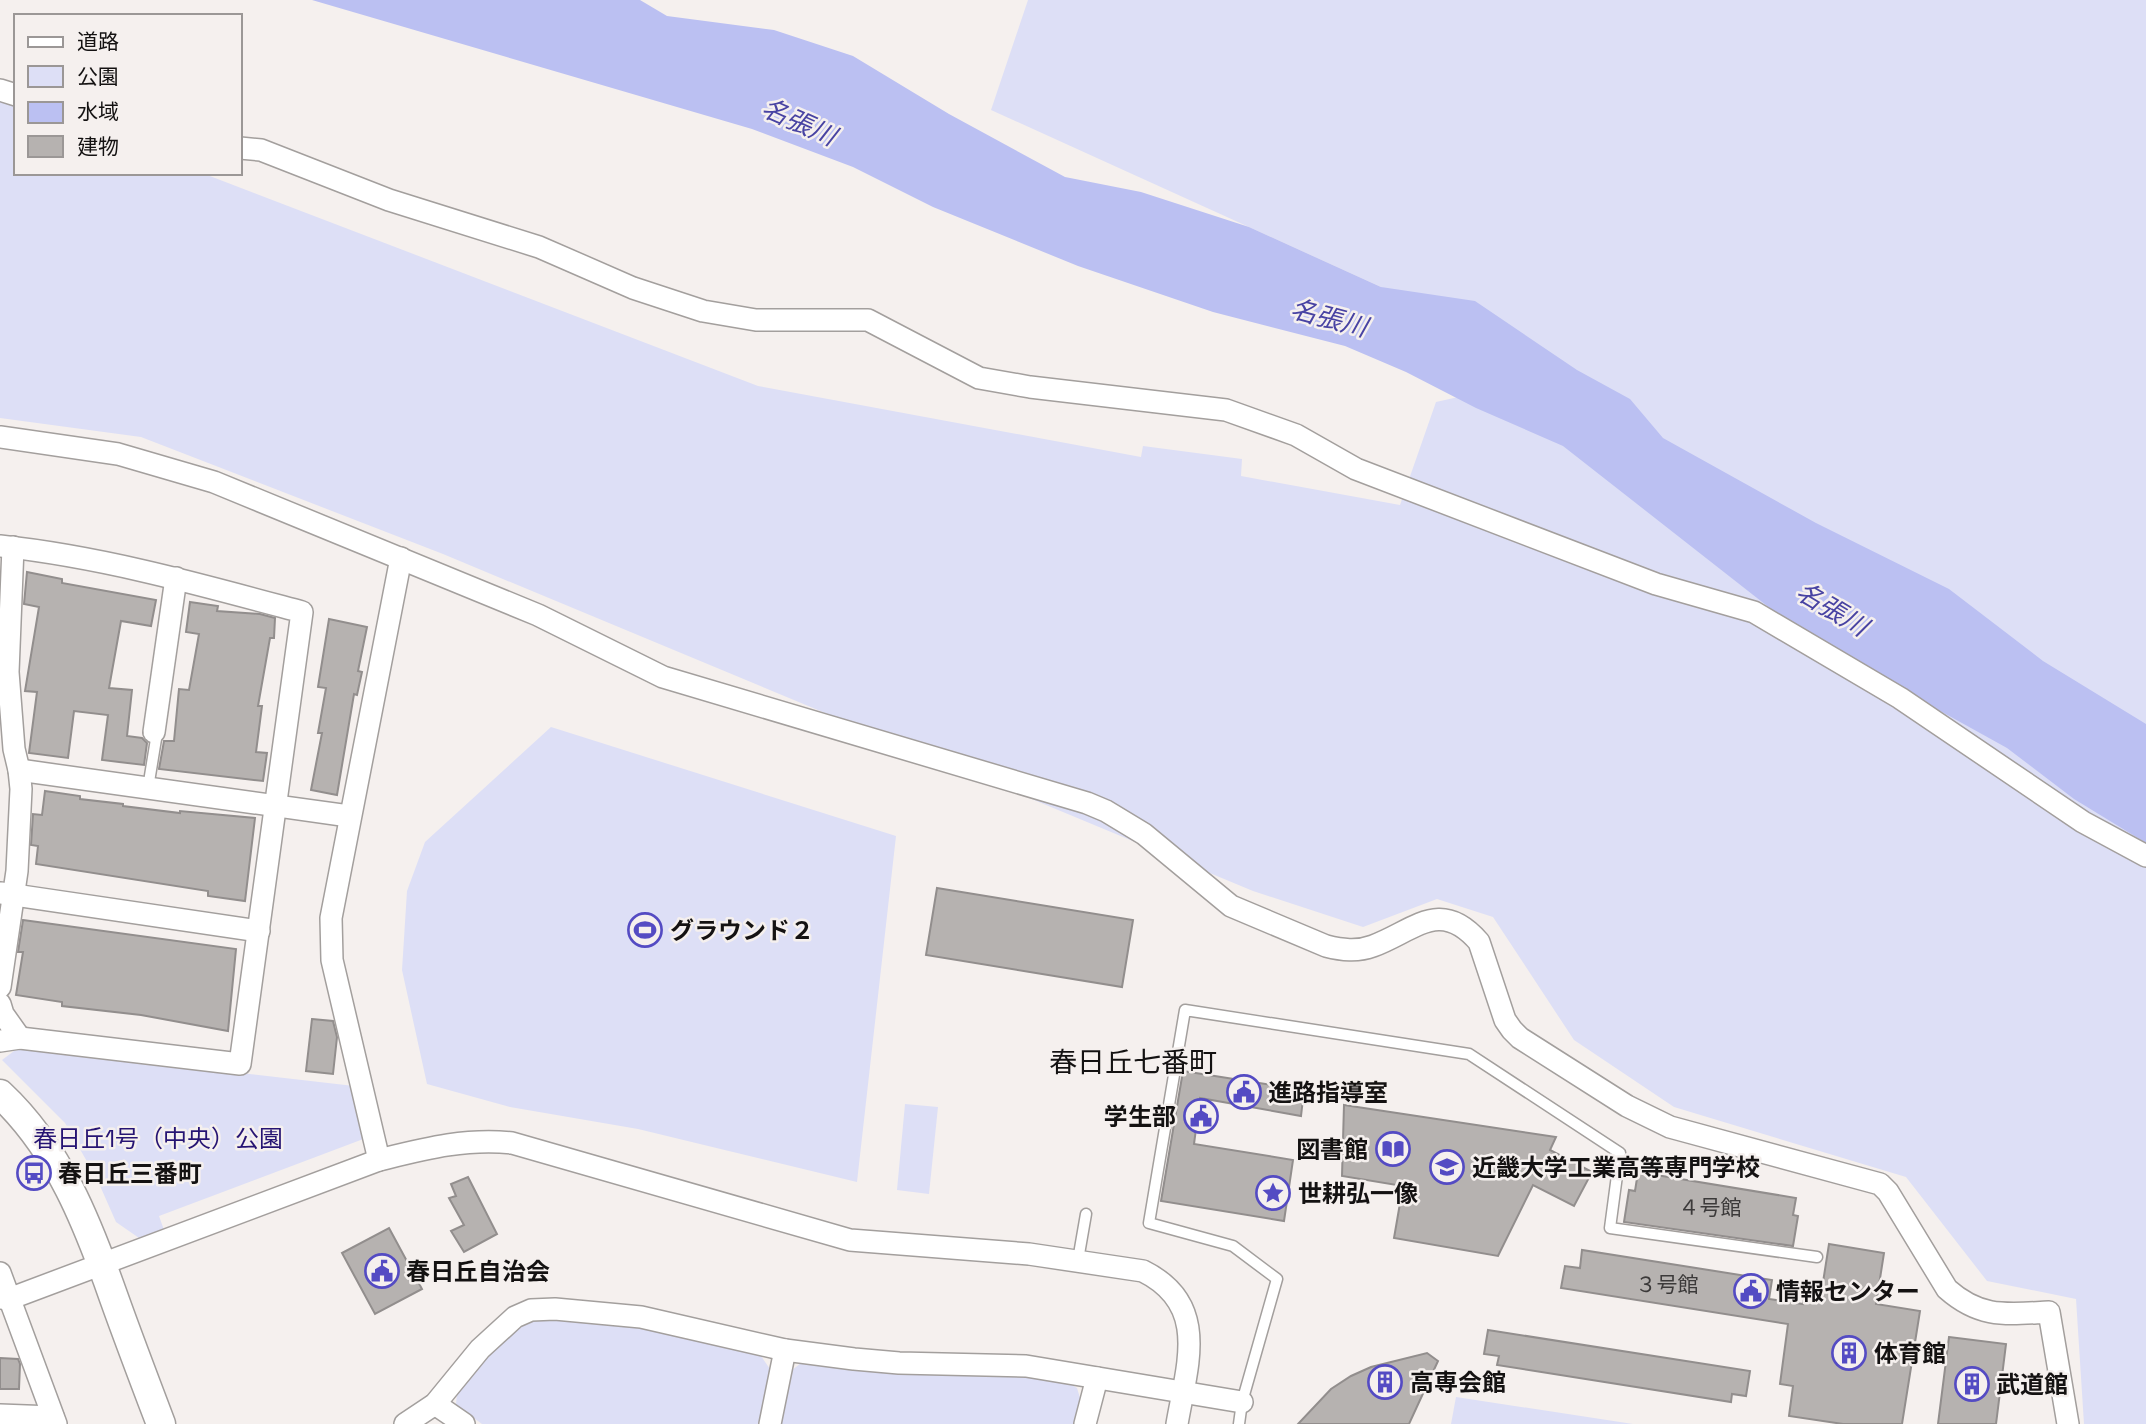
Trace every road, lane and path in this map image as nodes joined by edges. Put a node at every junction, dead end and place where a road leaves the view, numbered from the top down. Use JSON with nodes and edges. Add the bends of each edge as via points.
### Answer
{"nodes":[{"id":1,"x":242,"y":148,"type":"edge"},
{"id":2,"x":0,"y":437,"type":"edge"},
{"id":3,"x":7,"y":546,"type":"edge"},
{"id":4,"x":401,"y":558,"type":"junction"},
{"id":5,"x":176,"y":578,"type":"junction"},
{"id":6,"x":4,"y":686,"type":"edge"},
{"id":7,"x":154,"y":732,"type":"joint"},
{"id":8,"x":19,"y":770,"type":"junction"},
{"id":9,"x":148,"y":788,"type":"junction"},
{"id":10,"x":274,"y":806,"type":"junction"},
{"id":11,"x":349,"y":816,"type":"junction"},
{"id":12,"x":2146,"y":856,"type":"edge"},
{"id":13,"x":6,"y":894,"type":"edge"},
{"id":14,"x":259,"y":931,"type":"junction"},
{"id":15,"x":0,"y":987,"type":"edge"},
{"id":16,"x":0,"y":1004,"type":"edge"},
{"id":17,"x":10,"y":1039,"type":"edge"},
{"id":18,"x":0,"y":1094,"type":"edge"},
{"id":19,"x":379,"y":1160,"type":"junction"},
{"id":20,"x":1086,"y":1214,"type":"dead end"},
{"id":21,"x":1817,"y":1257,"type":"dead end"},
{"id":22,"x":1078,"y":1260,"type":"junction"},
{"id":23,"x":103,"y":1264,"type":"junction"},
{"id":24,"x":0,"y":1272,"type":"edge"},
{"id":25,"x":4,"y":1298,"type":"edge"},
{"id":26,"x":785,"y":1350,"type":"junction"},
{"id":27,"x":1097,"y":1378,"type":"junction"},
{"id":28,"x":1182,"y":1391,"type":"junction"},
{"id":29,"x":1242,"y":1402,"type":"junction"},
{"id":30,"x":435,"y":1404,"type":"junction"},
{"id":31,"x":0,"y":1415,"type":"edge"},
{"id":32,"x":55,"y":1420,"type":"edge"},
{"id":33,"x":161,"y":1424,"type":"edge"},
{"id":34,"x":405,"y":1424,"type":"edge"},
{"id":35,"x":464,"y":1424,"type":"edge"},
{"id":36,"x":770,"y":1424,"type":"edge"},
{"id":37,"x":1085,"y":1424,"type":"edge"},
{"id":38,"x":1177,"y":1424,"type":"edge"},
{"id":39,"x":1239,"y":1424,"type":"edge"},
{"id":40,"x":2068,"y":1424,"type":"edge"}],
"edges":[{"from":1,"to":12,"type":"street","via":[[261,150],[390,200],[539,247],[633,288],[703,311],[756,320],[868,320],[979,377],[1226,410],[1296,435],[1356,469],[1656,584],[1754,612],[1900,698],[2083,822]]},
{"from":2,"to":4,"type":"street","via":[[118,454],[214,482]]},
{"from":3,"to":5,"type":"street"},
{"from":3,"to":6,"type":"street"},
{"from":4,"to":11,"type":"street"},
{"from":4,"to":40,"type":"street","via":[[538,615],[663,677],[1097,807],[1144,834],[1231,906],[1326,946],[1342,950],[1371,947],[1428,919],[1459,924],[1479,942],[1506,1020],[1531,1046],[1670,1128],[1880,1184],[1947,1289],[1959,1299],[1994,1314],[2049,1312]]},
{"from":5,"to":7,"type":"street"},
{"from":5,"to":10,"type":"street","via":[[302,612]]},
{"from":6,"to":8,"type":"street"},
{"from":7,"to":9,"type":"lane"},
{"from":8,"to":9,"type":"street"},
{"from":8,"to":13,"type":"street","via":[[17,871]]},
{"from":9,"to":10,"type":"street"},
{"from":10,"to":11,"type":"street"},
{"from":10,"to":14,"type":"street"},
{"from":11,"to":19,"type":"street","via":[[333,897],[332,960]]},
{"from":13,"to":14,"type":"street"},
{"from":13,"to":15,"type":"street"},
{"from":14,"to":17,"type":"street","via":[[240,1063]]},
{"from":16,"to":17,"type":"street"},
{"from":18,"to":23,"type":"street","via":[[27,1122],[58,1167]]},
{"from":19,"to":22,"type":"street","via":[[437,1145],[512,1143],[850,1240]]},
{"from":19,"to":23,"type":"street"},
{"from":20,"to":22,"type":"lane"},
{"from":21,"to":29,"type":"lane","via":[[1610,1228],[1620,1153],[1469,1054],[1185,1010],[1149,1223],[1233,1246],[1278,1279]]},
{"from":22,"to":28,"type":"street","via":[[1143,1271],[1169,1288],[1190,1331]]},
{"from":23,"to":25,"type":"street"},
{"from":23,"to":33,"type":"street"},
{"from":24,"to":25,"type":"street"},
{"from":25,"to":32,"type":"street"},
{"from":26,"to":27,"type":"street","via":[[899,1363],[1026,1366]]},
{"from":26,"to":30,"type":"street","via":[[641,1317],[531,1310],[515,1317],[480,1349]]},
{"from":26,"to":36,"type":"street"},
{"from":27,"to":28,"type":"street"},
{"from":27,"to":37,"type":"street"},
{"from":28,"to":29,"type":"street"},
{"from":28,"to":38,"type":"street"},
{"from":29,"to":39,"type":"lane"},
{"from":30,"to":34,"type":"street"},
{"from":30,"to":35,"type":"street"},
{"from":31,"to":32,"type":"street"}]}
